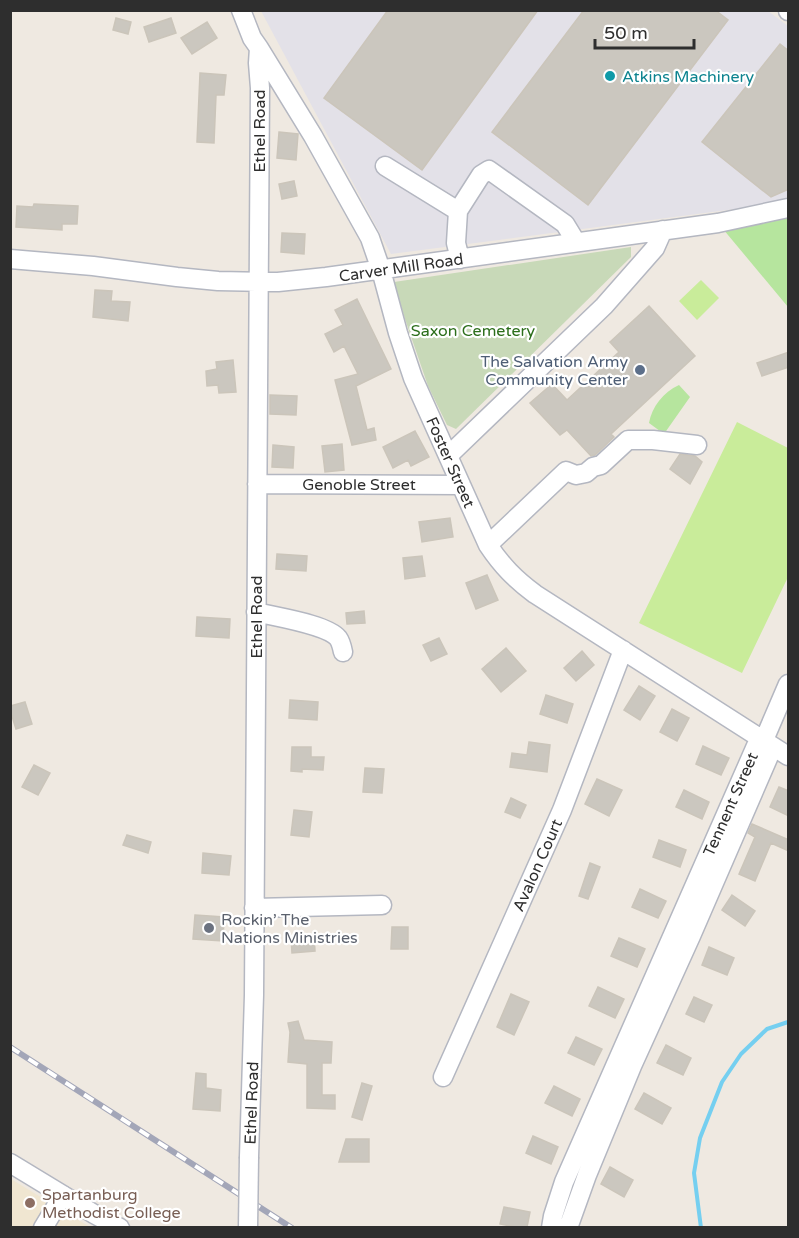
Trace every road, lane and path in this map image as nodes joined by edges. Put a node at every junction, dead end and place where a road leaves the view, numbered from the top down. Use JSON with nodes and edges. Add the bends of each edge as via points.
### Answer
{"nodes":[{"id":1,"x":242,"y":10,"type":"edge"},
{"id":2,"x":259,"y":48,"type":"junction"},
{"id":3,"x":385,"y":166,"type":"dead end"},
{"id":4,"x":789,"y":208,"type":"edge"},
{"id":5,"x":458,"y":211,"type":"junction"},
{"id":6,"x":663,"y":230,"type":"junction"},
{"id":7,"x":576,"y":242,"type":"junction"},
{"id":8,"x":10,"y":259,"type":"edge"},
{"id":9,"x":460,"y":259,"type":"junction"},
{"id":10,"x":381,"y":270,"type":"junction"},
{"id":11,"x":259,"y":282,"type":"junction"},
{"id":12,"x":697,"y":445,"type":"dead end"},
{"id":13,"x":448,"y":456,"type":"junction"},
{"id":14,"x":257,"y":484,"type":"junction"},
{"id":15,"x":461,"y":485,"type":"junction"},
{"id":16,"x":488,"y":545,"type":"junction"},
{"id":17,"x":256,"y":612,"type":"junction"},
{"id":18,"x":623,"y":650,"type":"junction"},
{"id":19,"x":343,"y":652,"type":"dead end"},
{"id":20,"x":789,"y":684,"type":"edge"},
{"id":21,"x":764,"y":740,"type":"junction"},
{"id":22,"x":789,"y":756,"type":"edge"},
{"id":23,"x":382,"y":905,"type":"dead end"},
{"id":24,"x":254,"y":908,"type":"junction"},
{"id":25,"x":443,"y":1077,"type":"dead end"},
{"id":26,"x":10,"y":1163,"type":"edge"},
{"id":27,"x":63,"y":1195,"type":"junction"},
{"id":28,"x":43,"y":1227,"type":"edge"},
{"id":29,"x":120,"y":1227,"type":"edge"},
{"id":30,"x":248,"y":1227,"type":"edge"},
{"id":31,"x":551,"y":1227,"type":"edge"},
{"id":32,"x":568,"y":1227,"type":"edge"}],
"edges":[{"from":1,"to":2,"type":"street","name":"Ethel Road"},
{"from":2,"to":10,"type":"street","name":"Foster Street","via":[[370,238]]},
{"from":2,"to":11,"type":"street","name":"Ethel Road"},
{"from":3,"to":5,"type":"street"},
{"from":4,"to":6,"type":"street","name":"Carver Mill Road"},
{"from":5,"to":7,"type":"street","via":[[481,175],[489,170],[565,224]]},
{"from":5,"to":9,"type":"street","via":[[456,243]]},
{"from":6,"to":7,"type":"street","name":"Carver Mill Road"},
{"from":6,"to":13,"type":"street","via":[[656,249],[611,298]]},
{"from":7,"to":9,"type":"street","name":"Carver Mill Road"},
{"from":8,"to":11,"type":"street","name":"Carver Mill Road"},
{"from":9,"to":10,"type":"street","name":"Carver Mill Road"},
{"from":10,"to":11,"type":"street","name":"Carver Mill Road"},
{"from":10,"to":13,"type":"street","name":"Foster Street","via":[[405,356]]},
{"from":11,"to":14,"type":"street","name":"Ethel Road"},
{"from":12,"to":16,"type":"street","via":[[628,440],[586,473],[576,476],[566,471]]},
{"from":13,"to":15,"type":"street","name":"Foster Street"},
{"from":14,"to":15,"type":"street","name":"Genoble Street"},
{"from":14,"to":17,"type":"street","name":"Ethel Road"},
{"from":15,"to":16,"type":"street","name":"Foster Street"},
{"from":16,"to":18,"type":"street","name":"Foster Street","via":[[501,564],[535,594]]},
{"from":17,"to":19,"type":"street","via":[[320,627],[336,636]]},
{"from":17,"to":24,"type":"street","name":"Ethel Road"},
{"from":18,"to":21,"type":"street","name":"Foster Street"},
{"from":18,"to":25,"type":"street","name":"Avalon Court","via":[[562,810]]},
{"from":20,"to":21,"type":"street"},
{"from":21,"to":22,"type":"street","name":"Foster Street"},
{"from":21,"to":31,"type":"street","name":"Tennent Street","via":[[756,746],[564,1182]]},
{"from":21,"to":32,"type":"street","name":"Tennent Street","via":[[769,756],[632,1066]]},
{"from":23,"to":24,"type":"street"},
{"from":24,"to":30,"type":"street","name":"Ethel Road","bridge":true},
{"from":26,"to":27,"type":"street"},
{"from":27,"to":28,"type":"street"},
{"from":27,"to":29,"type":"street"}]}
